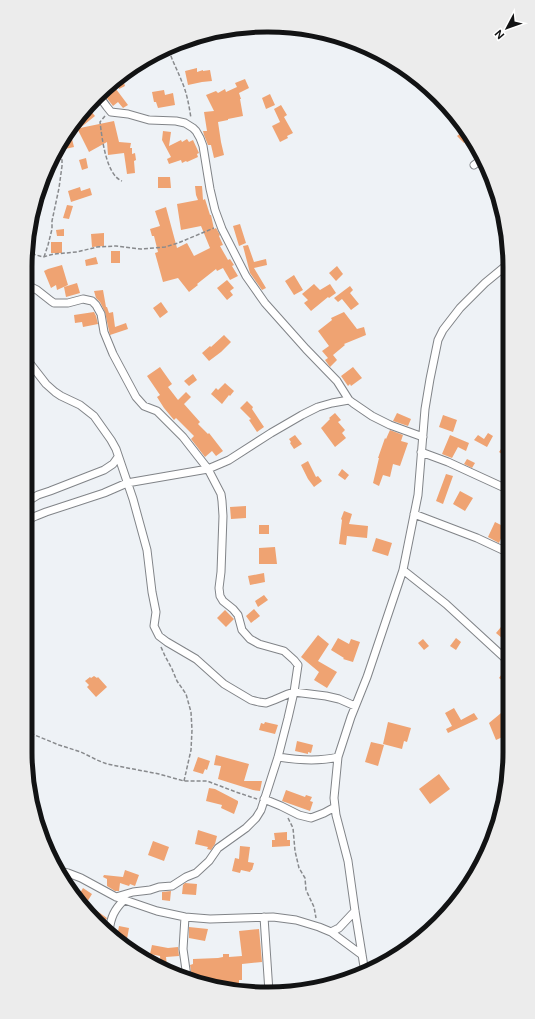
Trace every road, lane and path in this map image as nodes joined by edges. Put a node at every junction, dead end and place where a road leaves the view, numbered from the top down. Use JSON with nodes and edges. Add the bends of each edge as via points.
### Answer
{"nodes":[{"id":1,"x":170,"y":53,"type":"edge"},
{"id":2,"x":102,"y":100,"type":"edge"},
{"id":3,"x":110,"y":111,"type":"junction"},
{"id":4,"x":193,"y":128,"type":"junction"},
{"id":5,"x":60,"y":156,"type":"edge"},
{"id":6,"x":478,"y":161,"type":"edge"},
{"id":7,"x":474,"y":165,"type":"dead end"},
{"id":8,"x":122,"y":181,"type":"dead end"},
{"id":9,"x":221,"y":225,"type":"junction"},
{"id":10,"x":33,"y":255,"type":"edge"},
{"id":11,"x":44,"y":257,"type":"junction"},
{"id":12,"x":503,"y":268,"type":"edge"},
{"id":13,"x":32,"y":287,"type":"edge"},
{"id":14,"x":32,"y":366,"type":"edge"},
{"id":15,"x":350,"y":400,"type":"junction"},
{"id":16,"x":423,"y":437,"type":"junction"},
{"id":17,"x":421,"y":452,"type":"junction"},
{"id":18,"x":118,"y":457,"type":"junction"},
{"id":19,"x":208,"y":469,"type":"junction"},
{"id":20,"x":128,"y":483,"type":"junction"},
{"id":21,"x":503,"y":487,"type":"edge"},
{"id":22,"x":32,"y":499,"type":"edge"},
{"id":23,"x":414,"y":514,"type":"junction"},
{"id":24,"x":32,"y":518,"type":"edge"},
{"id":25,"x":503,"y":550,"type":"edge"},
{"id":26,"x":403,"y":570,"type":"junction"},
{"id":27,"x":157,"y":633,"type":"junction"},
{"id":28,"x":503,"y":656,"type":"edge"},
{"id":29,"x":294,"y":692,"type":"junction"},
{"id":30,"x":355,"y":706,"type":"junction"},
{"id":31,"x":32,"y":733,"type":"edge"},
{"id":32,"x":278,"y":757,"type":"junction"},
{"id":33,"x":338,"y":757,"type":"junction"},
{"id":34,"x":184,"y":781,"type":"junction"},
{"id":35,"x":264,"y":800,"type":"junction"},
{"id":36,"x":335,"y":807,"type":"junction"},
{"id":37,"x":287,"y":817,"type":"dead end"},
{"id":38,"x":66,"y":873,"type":"edge"},
{"id":39,"x":116,"y":897,"type":"junction"},
{"id":40,"x":124,"y":900,"type":"junction"},
{"id":41,"x":355,"y":911,"type":"junction"},
{"id":42,"x":185,"y":916,"type":"junction"},
{"id":43,"x":264,"y":917,"type":"junction"},
{"id":44,"x":110,"y":927,"type":"edge"},
{"id":45,"x":319,"y":927,"type":"junction"},
{"id":46,"x":331,"y":932,"type":"junction"},
{"id":47,"x":362,"y":955,"type":"junction"},
{"id":48,"x":364,"y":966,"type":"edge"},
{"id":49,"x":186,"y":973,"type":"edge"},
{"id":50,"x":269,"y":987,"type":"edge"}],
"edges":[{"from":1,"to":4,"type":"path","via":[[186,91]]},
{"from":2,"to":3,"type":"street"},
{"from":3,"to":4,"type":"street","via":[[148,120],[176,121]]},
{"from":3,"to":8,"type":"path","via":[[100,122],[104,148],[114,176]]},
{"from":4,"to":9,"type":"street","via":[[200,138],[215,210]]},
{"from":5,"to":11,"type":"path","via":[[62,166],[59,188]]},
{"from":6,"to":7,"type":"street"},
{"from":9,"to":11,"type":"path","via":[[165,247],[140,249],[116,246]]},
{"from":9,"to":15,"type":"street","via":[[246,276],[265,303],[337,380]]},
{"from":10,"to":11,"type":"path"},
{"from":12,"to":16,"type":"street","via":[[460,308],[438,340]]},
{"from":13,"to":19,"type":"street","via":[[54,303],[83,299],[96,305],[113,354],[136,397],[144,406],[157,411],[183,437]]},
{"from":14,"to":18,"type":"street","via":[[55,392],[80,405],[94,416],[114,444]]},
{"from":15,"to":16,"type":"street","via":[[372,416]]},
{"from":15,"to":19,"type":"street","via":[[318,407],[229,460]]},
{"from":16,"to":17,"type":"street"},
{"from":17,"to":21,"type":"street"},
{"from":17,"to":23,"type":"street"},
{"from":18,"to":20,"type":"street"},
{"from":18,"to":22,"type":"street","via":[[104,470]]},
{"from":19,"to":20,"type":"street"},
{"from":19,"to":29,"type":"street","via":[[223,507],[220,596],[238,615],[242,630],[250,639],[284,652],[296,662],[298,668]]},
{"from":20,"to":24,"type":"street"},
{"from":20,"to":27,"type":"street","via":[[147,550],[156,612],[154,626]]},
{"from":23,"to":25,"type":"street"},
{"from":23,"to":26,"type":"street"},
{"from":26,"to":28,"type":"street","via":[[446,604]]},
{"from":26,"to":30,"type":"street"},
{"from":27,"to":29,"type":"street","via":[[196,659],[224,684],[251,700],[266,703]]},
{"from":27,"to":34,"type":"path","via":[[165,656],[186,694],[191,712],[191,750]]},
{"from":29,"to":30,"type":"street","via":[[326,696]]},
{"from":29,"to":32,"type":"street"},
{"from":30,"to":33,"type":"street"},
{"from":31,"to":34,"type":"path","via":[[100,762]]},
{"from":32,"to":33,"type":"street","via":[[318,760]]},
{"from":32,"to":35,"type":"street"},
{"from":33,"to":36,"type":"street"},
{"from":34,"to":35,"type":"path","via":[[206,781]]},
{"from":35,"to":36,"type":"street","via":[[311,818]]},
{"from":35,"to":39,"type":"street","via":[[252,822],[222,844],[210,861],[196,874],[172,886]]},
{"from":36,"to":41,"type":"street","via":[[348,861]]},
{"from":37,"to":45,"type":"path","via":[[293,828],[294,851],[305,878],[306,890]]},
{"from":38,"to":39,"type":"street"},
{"from":39,"to":40,"type":"street"},
{"from":40,"to":42,"type":"street","via":[[157,911]]},
{"from":40,"to":44,"type":"street","via":[[114,912]]},
{"from":41,"to":46,"type":"street","via":[[339,928]]},
{"from":41,"to":47,"type":"street"},
{"from":42,"to":43,"type":"street","via":[[218,919]]},
{"from":42,"to":49,"type":"street","via":[[183,949]]},
{"from":43,"to":45,"type":"street","via":[[286,918]]},
{"from":43,"to":50,"type":"street"},
{"from":45,"to":46,"type":"street"},
{"from":46,"to":47,"type":"street"},
{"from":47,"to":48,"type":"street"}]}
